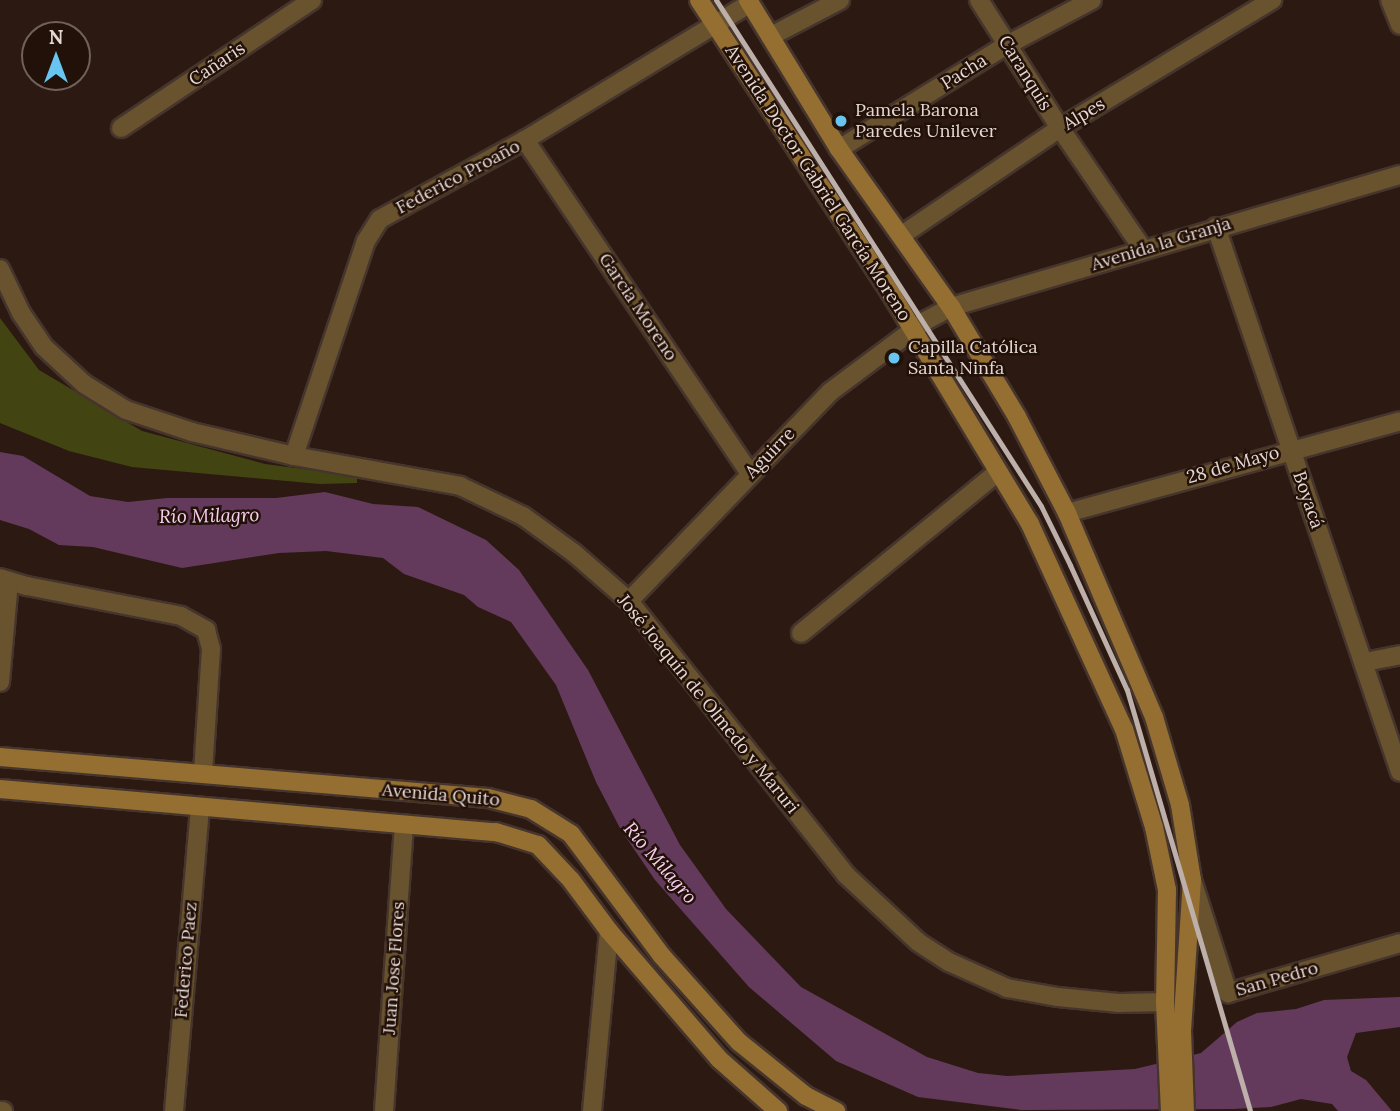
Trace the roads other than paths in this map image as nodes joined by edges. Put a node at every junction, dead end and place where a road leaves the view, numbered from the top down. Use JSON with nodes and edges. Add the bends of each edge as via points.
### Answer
{"nodes":[{"id":1,"x":312,"y":0,"type":"edge"},
{"id":2,"x":699,"y":0,"type":"edge"},
{"id":3,"x":840,"y":0,"type":"edge"},
{"id":4,"x":979,"y":0,"type":"edge"},
{"id":5,"x":1092,"y":0,"type":"edge"},
{"id":6,"x":1272,"y":0,"type":"edge"},
{"id":7,"x":1391,"y":0,"type":"edge"},
{"id":8,"x":750,"y":2,"type":"edge"},
{"id":9,"x":715,"y":24,"type":"junction"},
{"id":10,"x":1400,"y":25,"type":"edge"},
{"id":11,"x":771,"y":36,"type":"junction"},
{"id":12,"x":1007,"y":45,"type":"junction"},
{"id":13,"x":121,"y":128,"type":"dead end"},
{"id":14,"x":1060,"y":128,"type":"junction"},
{"id":15,"x":525,"y":140,"type":"junction"},
{"id":16,"x":839,"y":149,"type":"junction"},
{"id":17,"x":1400,"y":175,"type":"edge"},
{"id":18,"x":1216,"y":227,"type":"junction"},
{"id":19,"x":902,"y":235,"type":"junction"},
{"id":20,"x":1143,"y":249,"type":"junction"},
{"id":21,"x":0,"y":269,"type":"edge"},
{"id":22,"x":951,"y":307,"type":"junction"},
{"id":23,"x":919,"y":326,"type":"junction"},
{"id":24,"x":1400,"y":421,"type":"edge"},
{"id":25,"x":1290,"y":449,"type":"junction"},
{"id":26,"x":294,"y":456,"type":"junction"},
{"id":27,"x":998,"y":472,"type":"junction"},
{"id":28,"x":750,"y":473,"type":"junction"},
{"id":29,"x":1067,"y":513,"type":"junction"},
{"id":30,"x":5,"y":579,"type":"edge"},
{"id":31,"x":629,"y":601,"type":"junction"},
{"id":32,"x":801,"y":633,"type":"dead end"},
{"id":33,"x":1400,"y":655,"type":"edge"},
{"id":34,"x":1365,"y":662,"type":"junction"},
{"id":35,"x":0,"y":682,"type":"edge"},
{"id":36,"x":0,"y":757,"type":"edge"},
{"id":37,"x":1400,"y":772,"type":"edge"},
{"id":38,"x":203,"y":774,"type":"junction"},
{"id":39,"x":0,"y":789,"type":"edge"},
{"id":40,"x":200,"y":808,"type":"junction"},
{"id":41,"x":404,"y":825,"type":"junction"},
{"id":42,"x":1192,"y":880,"type":"junction"},
{"id":43,"x":610,"y":931,"type":"junction"},
{"id":44,"x":1400,"y":943,"type":"edge"},
{"id":45,"x":1165,"y":1002,"type":"junction"},
{"id":46,"x":1174,"y":1032,"type":"junction"},
{"id":47,"x":174,"y":1111,"type":"edge"},
{"id":48,"x":384,"y":1111,"type":"edge"},
{"id":49,"x":592,"y":1111,"type":"edge"},
{"id":50,"x":778,"y":1111,"type":"edge"},
{"id":51,"x":836,"y":1111,"type":"edge"},
{"id":52,"x":1170,"y":1111,"type":"edge"},
{"id":53,"x":1185,"y":1111,"type":"edge"}],
"edges":[{"from":1,"to":13,"type":"street","name":"Cañaris"},
{"from":2,"to":9,"type":"main road","name":"Avenida Doctor Gabriel García Moreno"},
{"from":3,"to":11,"type":"street"},
{"from":4,"to":12,"type":"street","name":"Caranquis"},
{"from":5,"to":12,"type":"street","name":"Pacha"},
{"from":6,"to":14,"type":"street","name":"Alpes"},
{"from":7,"to":10,"type":"street"},
{"from":8,"to":9,"type":"street","name":"Federico Proaño"},
{"from":8,"to":11,"type":"main road","name":"Avenida Doctor Gabriel García Moreno"},
{"from":9,"to":15,"type":"street","name":"Federico Proaño"},
{"from":9,"to":23,"type":"main road","name":"Avenida Doctor Gabriel García Moreno"},
{"from":11,"to":16,"type":"main road","name":"Avenida Doctor Gabriel García Moreno"},
{"from":12,"to":14,"type":"street","name":"Caranquis"},
{"from":12,"to":16,"type":"street","name":"Pacha"},
{"from":14,"to":19,"type":"street","name":"Alpes"},
{"from":14,"to":20,"type":"street","name":"Caranquis"},
{"from":15,"to":26,"type":"street","name":"Federico Proaño","via":[[380,219],[366,241]]},
{"from":15,"to":28,"type":"street","name":"Garcia Moreno"},
{"from":16,"to":19,"type":"main road","name":"Avenida Doctor Gabriel García Moreno"},
{"from":17,"to":18,"type":"street","name":"Avenida la Granja"},
{"from":18,"to":20,"type":"street","name":"Avenida la Granja"},
{"from":18,"to":25,"type":"street","name":"Boyacá"},
{"from":19,"to":22,"type":"main road","name":"Avenida Doctor Gabriel García Moreno"},
{"from":20,"to":22,"type":"street","name":"Avenida la Granja"},
{"from":21,"to":26,"type":"street","name":"José Joaquín de Olmedo y Maruri","via":[[44,347],[84,384],[126,410],[192,432]]},
{"from":22,"to":23,"type":"street","name":"Avenida la Granja"},
{"from":22,"to":29,"type":"main road","name":"Avenida Doctor Gabriel García Moreno","via":[[1017,417]]},
{"from":23,"to":27,"type":"main road","name":"Avenida Doctor Gabriel García Moreno"},
{"from":23,"to":28,"type":"street","name":"Aguirre","via":[[830,392]]},
{"from":24,"to":25,"type":"street","name":"28 de Mayo"},
{"from":25,"to":29,"type":"street","name":"28 de Mayo"},
{"from":25,"to":34,"type":"street","name":"Boyacá"},
{"from":26,"to":31,"type":"street","name":"José Joaquín de Olmedo y Maruri","via":[[460,486],[523,516]]},
{"from":27,"to":32,"type":"street"},
{"from":27,"to":45,"type":"main road","name":"Avenida Doctor Gabriel García Moreno","via":[[1030,524],[1124,729],[1154,827],[1167,890]]},
{"from":28,"to":31,"type":"street","name":"Aguirre"},
{"from":29,"to":42,"type":"main road","name":"Avenida Doctor Gabriel García Moreno","via":[[1154,717],[1180,805]]},
{"from":30,"to":35,"type":"street"},
{"from":30,"to":38,"type":"street","via":[[181,616],[206,630],[211,649]]},
{"from":31,"to":45,"type":"street","name":"José Joaquín de Olmedo y Maruri","via":[[846,875],[918,942],[977,977],[1007,988],[1107,1002]]},
{"from":33,"to":34,"type":"street"},
{"from":34,"to":37,"type":"street","name":"Boyacá"},
{"from":36,"to":38,"type":"main road","name":"Avenida Quito"},
{"from":38,"to":51,"type":"main road","name":"Avenida Quito","via":[[488,798],[531,809],[571,834],[662,957],[739,1042],[787,1082]]},
{"from":39,"to":40,"type":"main road","name":"Avenida Quito"},
{"from":40,"to":41,"type":"main road","name":"Avenida Quito"},
{"from":40,"to":47,"type":"street","name":"Federico Paez"},
{"from":41,"to":43,"type":"main road","name":"Avenida Quito","via":[[496,832],[538,845]]},
{"from":41,"to":48,"type":"street","name":"Juan Jose Flores"},
{"from":42,"to":44,"type":"street","name":"San Pedro","via":[[1228,993]]},
{"from":42,"to":46,"type":"main road","name":"Avenida Doctor Gabriel García Moreno"},
{"from":43,"to":49,"type":"street"},
{"from":43,"to":50,"type":"main road","name":"Avenida Quito","via":[[719,1059]]},
{"from":45,"to":46,"type":"main road","name":"Avenida Doctor Gabriel García Moreno"},
{"from":46,"to":52,"type":"main road","name":"Avenida Doctor Gabriel García Moreno"},
{"from":46,"to":53,"type":"main road","name":"Avenida Doctor Gabriel García Moreno"}]}
